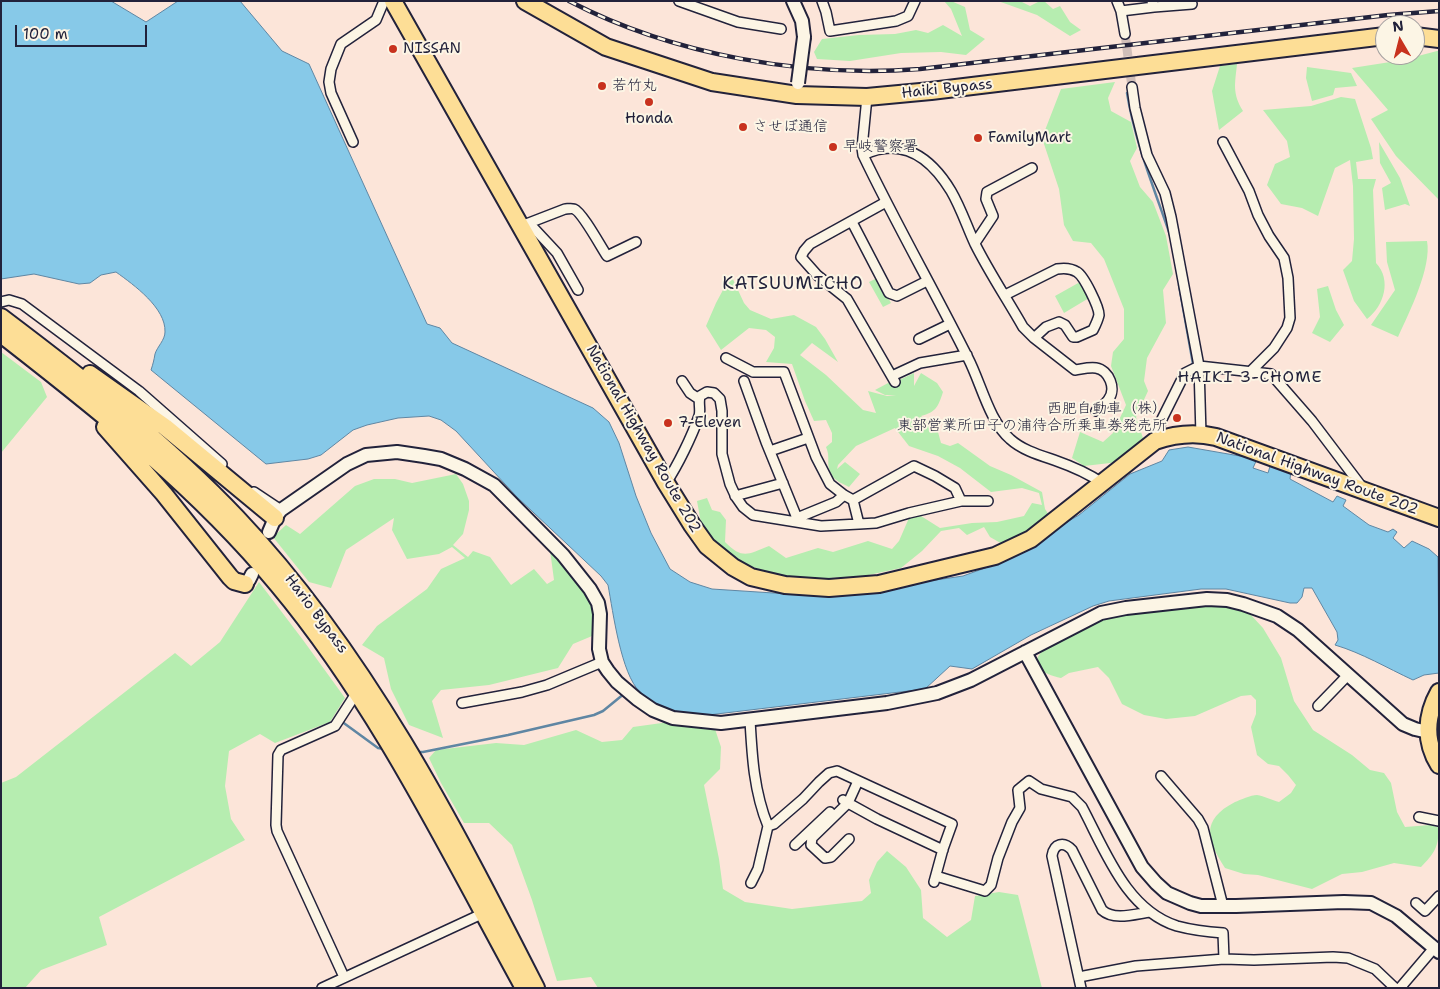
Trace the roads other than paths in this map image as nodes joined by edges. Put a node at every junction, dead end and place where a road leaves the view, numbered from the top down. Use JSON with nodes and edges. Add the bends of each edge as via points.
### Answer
{"nodes":[{"id":1,"x":384,"y":1,"type":"edge"},
{"id":2,"x":393,"y":1,"type":"edge"},
{"id":3,"x":525,"y":1,"type":"edge"},
{"id":4,"x":679,"y":1,"type":"edge"},
{"id":5,"x":793,"y":1,"type":"edge"},
{"id":6,"x":822,"y":1,"type":"edge"},
{"id":7,"x":915,"y":1,"type":"edge"},
{"id":8,"x":1117,"y":1,"type":"edge"},
{"id":9,"x":1153,"y":4,"type":"edge"},
{"id":10,"x":1192,"y":4,"type":"dead end"},
{"id":11,"x":1121,"y":11,"type":"junction"},
{"id":12,"x":782,"y":29,"type":"dead end"},
{"id":13,"x":1125,"y":34,"type":"tunnel mouth"},
{"id":14,"x":1375,"y":37,"type":"edge"},
{"id":15,"x":1425,"y":37,"type":"edge"},
{"id":16,"x":1439,"y":39,"type":"edge"},
{"id":17,"x":1132,"y":87,"type":"tunnel mouth"},
{"id":18,"x":798,"y":89,"type":"junction"},
{"id":19,"x":867,"y":97,"type":"junction"},
{"id":20,"x":352,"y":142,"type":"dead end"},
{"id":21,"x":1223,"y":142,"type":"dead end"},
{"id":22,"x":863,"y":155,"type":"junction"},
{"id":23,"x":1032,"y":168,"type":"dead end"},
{"id":24,"x":886,"y":202,"type":"junction"},
{"id":25,"x":852,"y":222,"type":"junction"},
{"id":26,"x":525,"y":224,"type":"junction"},
{"id":27,"x":636,"y":242,"type":"dead end"},
{"id":28,"x":975,"y":244,"type":"junction"},
{"id":29,"x":927,"y":281,"type":"junction"},
{"id":30,"x":578,"y":290,"type":"dead end"},
{"id":31,"x":1005,"y":295,"type":"junction"},
{"id":32,"x":1,"y":302,"type":"edge"},
{"id":33,"x":1,"y":316,"type":"edge"},
{"id":34,"x":950,"y":324,"type":"junction"},
{"id":35,"x":1,"y":334,"type":"edge"},
{"id":36,"x":1034,"y":338,"type":"junction"},
{"id":37,"x":919,"y":339,"type":"dead end"},
{"id":38,"x":39,"y":355,"type":"junction"},
{"id":39,"x":967,"y":356,"type":"junction"},
{"id":40,"x":726,"y":358,"type":"dead end"},
{"id":41,"x":1199,"y":366,"type":"junction"},
{"id":42,"x":1251,"y":371,"type":"junction"},
{"id":43,"x":682,"y":381,"type":"dead end"},
{"id":44,"x":744,"y":381,"type":"dead end"},
{"id":45,"x":699,"y":399,"type":"junction"},
{"id":46,"x":1096,"y":411,"type":"dead end"},
{"id":47,"x":1201,"y":435,"type":"junction"},
{"id":48,"x":808,"y":438,"type":"junction"},
{"id":49,"x":1155,"y":441,"type":"junction"},
{"id":50,"x":770,"y":451,"type":"junction"},
{"id":51,"x":666,"y":483,"type":"junction"},
{"id":52,"x":783,"y":483,"type":"junction"},
{"id":53,"x":1102,"y":483,"type":"junction"},
{"id":54,"x":1365,"y":492,"type":"junction"},
{"id":55,"x":844,"y":495,"type":"junction"},
{"id":56,"x":735,"y":496,"type":"junction"},
{"id":57,"x":853,"y":500,"type":"junction"},
{"id":58,"x":961,"y":501,"type":"junction"},
{"id":59,"x":988,"y":501,"type":"dead end"},
{"id":60,"x":1439,"y":518,"type":"edge"},
{"id":61,"x":275,"y":520,"type":"junction"},
{"id":62,"x":796,"y":520,"type":"junction"},
{"id":63,"x":859,"y":524,"type":"junction"},
{"id":64,"x":248,"y":579,"type":"dead end"},
{"id":65,"x":1025,"y":652,"type":"junction"},
{"id":66,"x":602,"y":662,"type":"junction"},
{"id":67,"x":1348,"y":675,"type":"junction"},
{"id":68,"x":357,"y":692,"type":"junction"},
{"id":69,"x":1439,"y":692,"type":"edge"},
{"id":70,"x":462,"y":703,"type":"dead end"},
{"id":71,"x":1318,"y":706,"type":"dead end"},
{"id":72,"x":375,"y":710,"type":"junction"},
{"id":73,"x":750,"y":720,"type":"junction"},
{"id":74,"x":1428,"y":732,"type":"junction"},
{"id":75,"x":1439,"y":765,"type":"edge"},
{"id":76,"x":1161,"y":776,"type":"dead end"},
{"id":77,"x":858,"y":781,"type":"junction"},
{"id":78,"x":848,"y":803,"type":"junction"},
{"id":79,"x":1419,"y":817,"type":"dead end"},
{"id":80,"x":1439,"y":821,"type":"edge"},
{"id":81,"x":768,"y":826,"type":"junction"},
{"id":82,"x":849,"y":839,"type":"dead end"},
{"id":83,"x":795,"y":845,"type":"dead end"},
{"id":84,"x":942,"y":850,"type":"junction"},
{"id":85,"x":751,"y":883,"type":"dead end"},
{"id":86,"x":1439,"y":896,"type":"edge"},
{"id":87,"x":1416,"y":903,"type":"dead end"},
{"id":88,"x":1223,"y":906,"type":"junction"},
{"id":89,"x":489,"y":911,"type":"junction"},
{"id":90,"x":1150,"y":912,"type":"junction"},
{"id":91,"x":1436,"y":950,"type":"edge"},
{"id":92,"x":1224,"y":959,"type":"junction"},
{"id":93,"x":344,"y":977,"type":"junction"},
{"id":94,"x":1079,"y":977,"type":"junction"},
{"id":95,"x":322,"y":988,"type":"edge"},
{"id":96,"x":524,"y":988,"type":"edge"},
{"id":97,"x":536,"y":988,"type":"edge"},
{"id":98,"x":1081,"y":988,"type":"edge"},
{"id":99,"x":1396,"y":988,"type":"edge"},
{"id":100,"x":1400,"y":988,"type":"edge"}],
"edges":[{"from":1,"to":20,"type":"street","via":[[376,20],[341,44],[331,69],[331,93]]},
{"from":2,"to":26,"type":"highway","name":"National Highway Route 202"},
{"from":3,"to":18,"type":"highway","name":"Haiki Bypass","via":[[606,47],[673,70],[712,82]]},
{"from":4,"to":12,"type":"street","via":[[738,22]]},
{"from":5,"to":18,"type":"street","bridge":true,"via":[[802,21],[804,37]]},
{"from":6,"to":7,"type":"street","via":[[830,31],[896,21],[908,16]]},
{"from":8,"to":11,"type":"street"},
{"from":9,"to":10,"type":"street"},
{"from":9,"to":11,"type":"street"},
{"from":11,"to":13,"type":"street"},
{"from":14,"to":19,"type":"highway","name":"Haiki Bypass"},
{"from":15,"to":16,"type":"highway"},
{"from":17,"to":41,"type":"street","via":[[1147,155],[1165,193],[1171,217]]},
{"from":18,"to":19,"type":"highway","name":"Haiki Bypass"},
{"from":19,"to":22,"type":"street"},
{"from":21,"to":42,"type":"street","via":[[1269,236],[1284,258],[1288,278],[1290,318],[1287,328],[1274,348]]},
{"from":22,"to":24,"type":"street"},
{"from":22,"to":28,"type":"street","via":[[897,148],[917,154],[928,162],[952,192]]},
{"from":23,"to":28,"type":"street","via":[[987,192],[986,199],[993,216]]},
{"from":24,"to":25,"type":"street"},
{"from":24,"to":29,"type":"street"},
{"from":25,"to":29,"type":"street","via":[[889,293],[897,296]]},
{"from":25,"to":39,"type":"street","via":[[810,244],[801,257],[817,275],[848,299],[894,379],[920,363]]},
{"from":26,"to":27,"type":"street","via":[[573,208],[582,216],[607,256]]},
{"from":26,"to":30,"type":"street","via":[[557,253]]},
{"from":26,"to":51,"type":"highway","name":"National Highway Route 202"},
{"from":28,"to":31,"type":"street"},
{"from":29,"to":34,"type":"street"},
{"from":31,"to":36,"type":"street","via":[[1023,327]]},
{"from":31,"to":36,"type":"street","via":[[1057,268],[1081,275],[1099,315],[1093,330],[1072,337],[1065,325],[1059,322],[1046,327]]},
{"from":32,"to":61,"type":"street","via":[[9,300],[22,304],[139,391],[255,492]]},
{"from":33,"to":38,"type":"highway","name":"Hario Bypass"},
{"from":34,"to":37,"type":"street"},
{"from":34,"to":39,"type":"street"},
{"from":35,"to":38,"type":"highway","name":"Hario Bypass"},
{"from":36,"to":46,"type":"street","via":[[1075,370],[1094,368],[1108,375],[1112,394]]},
{"from":38,"to":61,"type":"highway","via":[[87,372],[143,411]]},
{"from":38,"to":64,"type":"highway","via":[[140,465],[230,577],[234,581]]},
{"from":38,"to":68,"type":"highway","name":"Hario Bypass","via":[[185,485],[226,526],[306,619]]},
{"from":38,"to":72,"type":"highway","name":"Hario Bypass","via":[[143,430],[237,518],[318,614],[362,676]]},
{"from":39,"to":53,"type":"street","via":[[994,418],[1011,440]]},
{"from":40,"to":48,"type":"street","via":[[753,372],[784,372]]},
{"from":41,"to":42,"type":"street"},
{"from":41,"to":47,"type":"street"},
{"from":41,"to":49,"type":"street","via":[[1185,373]]},
{"from":42,"to":54,"type":"street","via":[[1271,374],[1312,421]]},
{"from":43,"to":45,"type":"street"},
{"from":44,"to":50,"type":"street"},
{"from":45,"to":51,"type":"street","via":[[700,413]]},
{"from":45,"to":56,"type":"street","via":[[707,392],[720,399],[722,454]]},
{"from":47,"to":49,"type":"highway","name":"National Highway Route 202","via":[[1169,436]]},
{"from":47,"to":54,"type":"highway","name":"National Highway Route 202","via":[[1216,437]]},
{"from":48,"to":50,"type":"street"},
{"from":48,"to":55,"type":"street","via":[[830,484]]},
{"from":49,"to":53,"type":"highway","name":"National Highway Route 202"},
{"from":50,"to":52,"type":"street"},
{"from":51,"to":53,"type":"highway","name":"National Highway Route 202","via":[[707,546],[733,567],[751,577],[785,585],[829,588],[879,584],[994,556],[1031,539]]},
{"from":52,"to":56,"type":"street"},
{"from":52,"to":62,"type":"street"},
{"from":54,"to":60,"type":"highway","name":"National Highway Route 202"},
{"from":55,"to":57,"type":"street"},
{"from":55,"to":62,"type":"street","via":[[836,502]]},
{"from":56,"to":62,"type":"street","via":[[753,515]]},
{"from":57,"to":58,"type":"street","via":[[914,466],[955,488]]},
{"from":57,"to":63,"type":"street"},
{"from":58,"to":59,"type":"street"},
{"from":58,"to":63,"type":"street","via":[[908,512],[876,523]]},
{"from":61,"to":66,"type":"street","via":[[347,464],[366,455],[397,452],[441,459],[466,469],[494,485],[563,555],[590,589],[600,614],[598,639]]},
{"from":62,"to":63,"type":"street","via":[[821,526]]},
{"from":65,"to":67,"type":"street","via":[[1112,610],[1207,599],[1227,600],[1278,616]]},
{"from":65,"to":73,"type":"street","via":[[971,680],[937,693],[886,703]]},
{"from":65,"to":88,"type":"street","via":[[1142,867],[1172,896],[1201,906]]},
{"from":66,"to":70,"type":"street","via":[[522,692]]},
{"from":66,"to":73,"type":"street","via":[[617,682],[637,699],[673,718],[721,723]]},
{"from":67,"to":71,"type":"street"},
{"from":67,"to":74,"type":"street","via":[[1403,724]]},
{"from":68,"to":72,"type":"highway","name":"Hario Bypass"},
{"from":68,"to":93,"type":"street","via":[[335,726],[281,750],[278,756],[277,831]]},
{"from":69,"to":74,"type":"highway","via":[[1431,710]]},
{"from":72,"to":89,"type":"highway","name":"Hario Bypass"},
{"from":73,"to":81,"type":"street","via":[[753,774]]},
{"from":74,"to":75,"type":"highway"},
{"from":76,"to":88,"type":"street","via":[[1203,828]]},
{"from":77,"to":78,"type":"street"},
{"from":77,"to":81,"type":"street","via":[[842,772],[829,773]]},
{"from":77,"to":84,"type":"street","via":[[952,824]]},
{"from":78,"to":82,"type":"street","via":[[812,838],[811,845],[825,858],[831,857]]},
{"from":78,"to":83,"type":"street","via":[[843,800]]},
{"from":78,"to":84,"type":"street"},
{"from":79,"to":80,"type":"street"},
{"from":81,"to":85,"type":"street"},
{"from":84,"to":90,"type":"street","via":[[935,879],[985,891],[991,885],[998,858],[1020,808],[1018,790],[1029,781],[1041,789],[1072,798],[1082,807],[1122,881]]},
{"from":86,"to":87,"type":"street","via":[[1425,911]]},
{"from":88,"to":91,"type":"street","via":[[1371,903],[1396,916]]},
{"from":89,"to":93,"type":"street"},
{"from":89,"to":96,"type":"highway","name":"Hario Bypass"},
{"from":89,"to":97,"type":"highway","name":"Hario Bypass"},
{"from":90,"to":92,"type":"street","via":[[1177,926],[1223,933]]},
{"from":90,"to":94,"type":"street","via":[[1106,914],[1072,850],[1068,846],[1056,845],[1052,856]]},
{"from":91,"to":100,"type":"street"},
{"from":92,"to":94,"type":"street","via":[[1136,966]]},
{"from":92,"to":99,"type":"street","via":[[1348,958],[1375,969]]},
{"from":93,"to":95,"type":"street"},
{"from":94,"to":98,"type":"street"}]}
